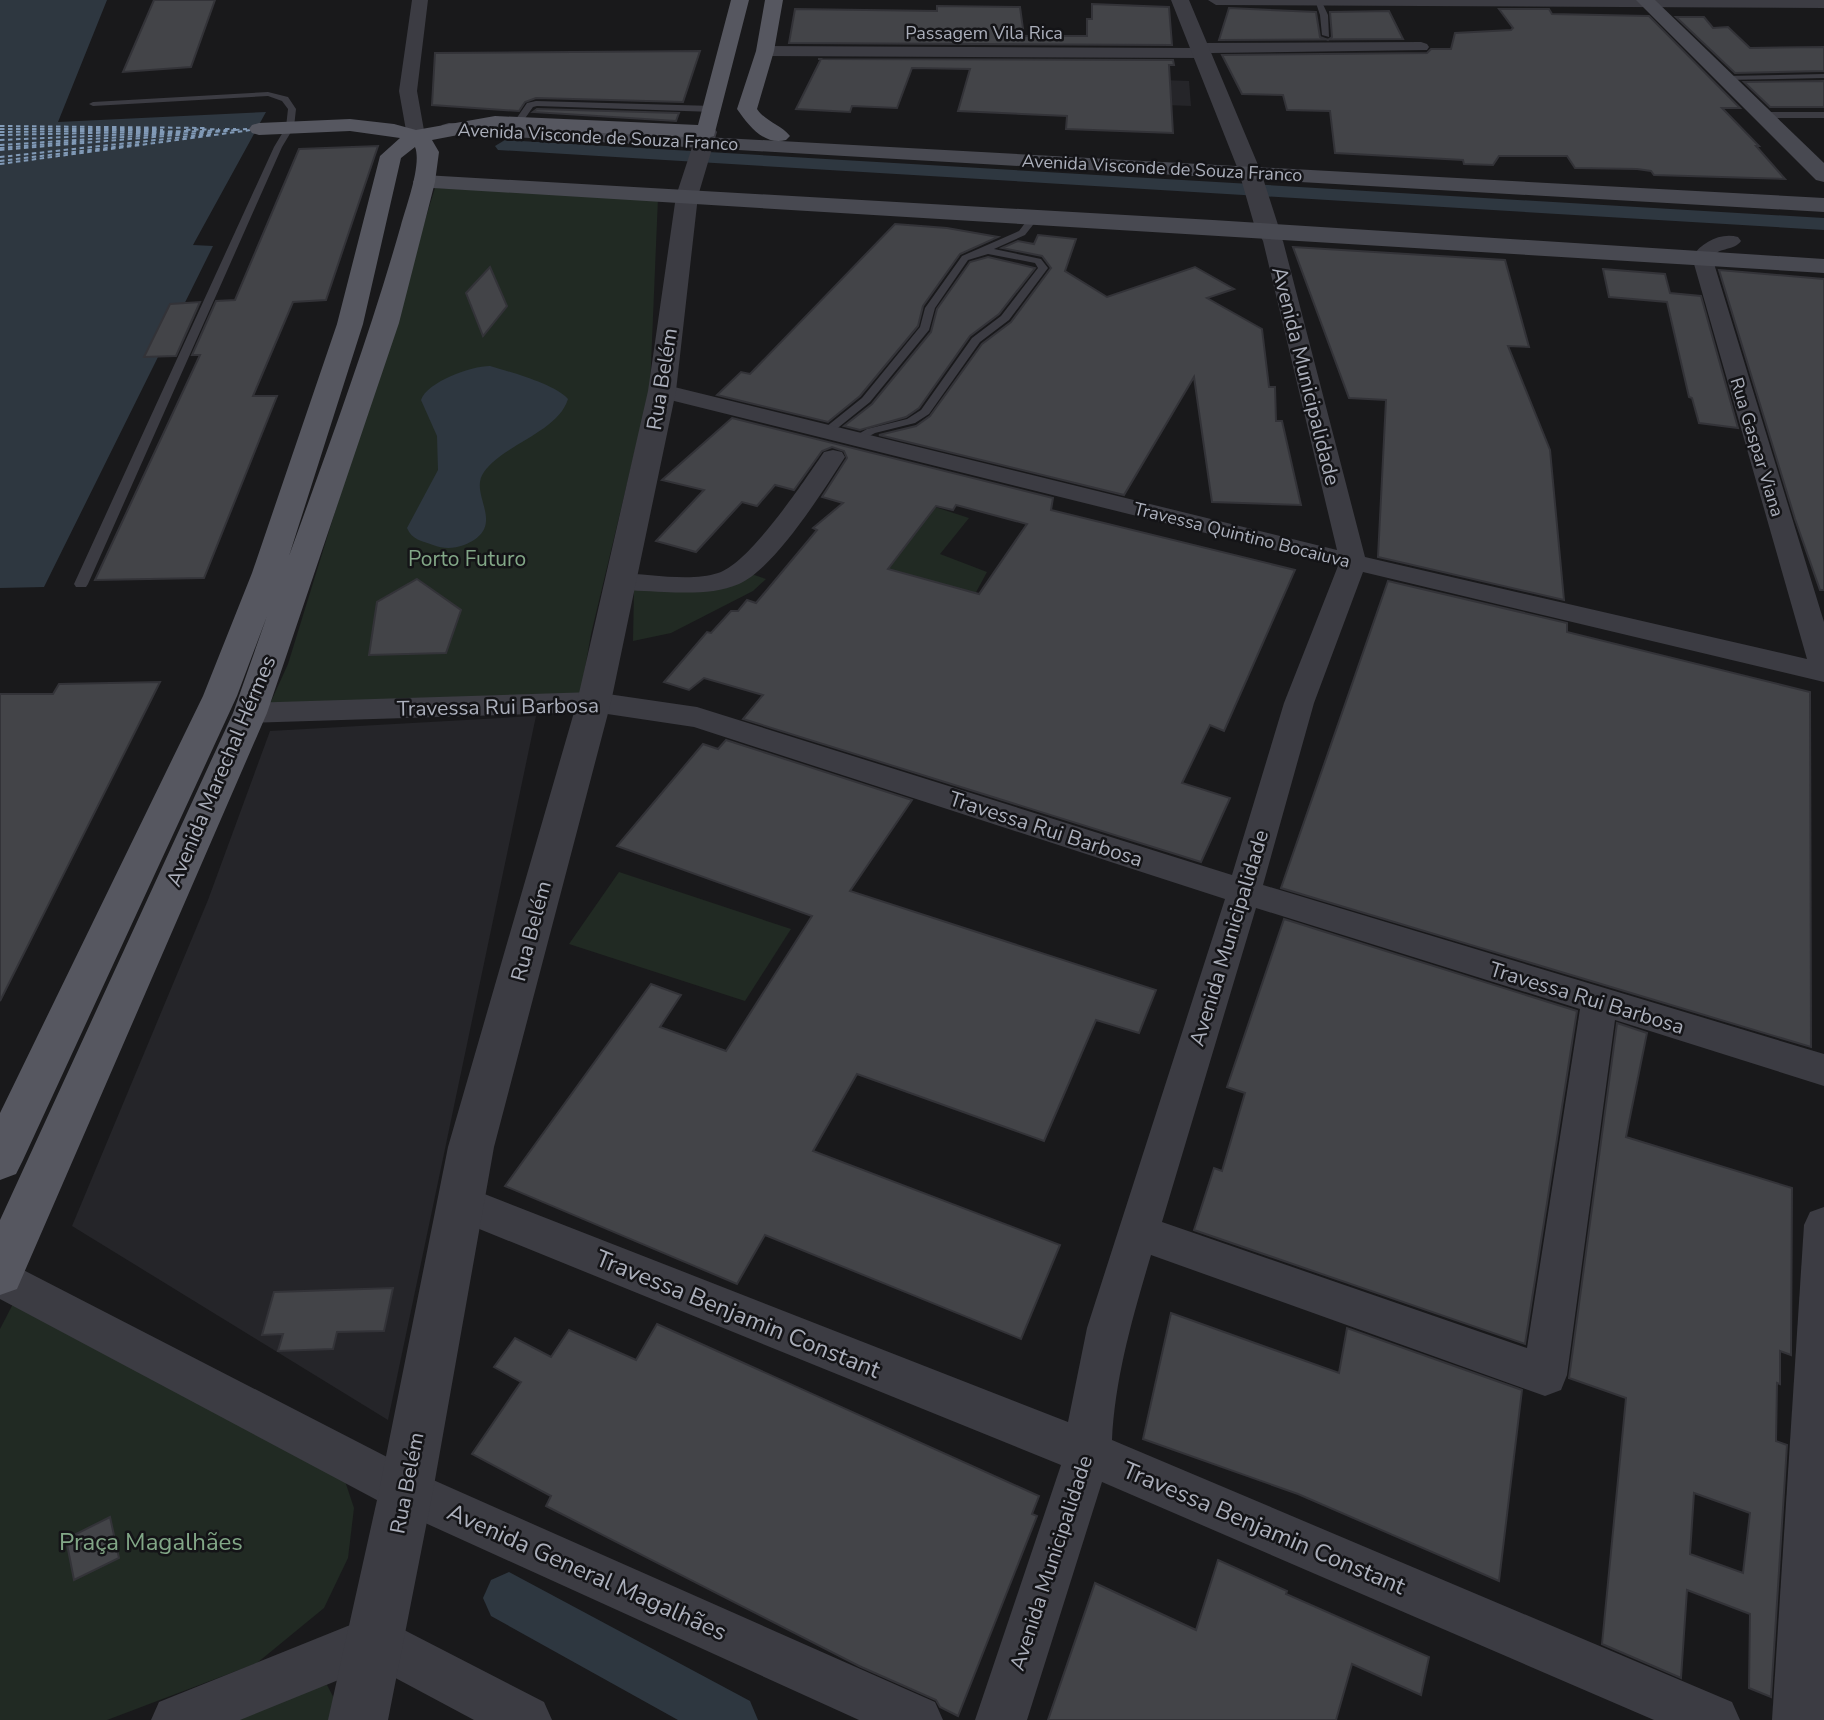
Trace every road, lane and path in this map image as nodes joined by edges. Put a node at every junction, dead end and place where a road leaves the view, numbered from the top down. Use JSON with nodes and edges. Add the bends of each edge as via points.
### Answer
{"nodes":[{"id":1,"x":420,"y":0,"type":"edge"},
{"id":2,"x":740,"y":0,"type":"edge"},
{"id":3,"x":774,"y":0,"type":"edge"},
{"id":4,"x":1180,"y":0,"type":"edge"},
{"id":5,"x":1216,"y":0,"type":"edge"},
{"id":6,"x":1645,"y":0,"type":"edge"},
{"id":7,"x":1318,"y":1,"type":"edge"},
{"id":8,"x":1743,"y":1,"type":"edge"},
{"id":9,"x":1801,"y":2,"type":"edge"},
{"id":10,"x":1824,"y":4,"type":"edge"},
{"id":11,"x":1326,"y":35,"type":"dead end"},
{"id":12,"x":1413,"y":36,"type":"dead end"},
{"id":13,"x":765,"y":51,"type":"junction"},
{"id":14,"x":1202,"y":51,"type":"junction"},
{"id":15,"x":1824,"y":76,"type":"edge"},
{"id":16,"x":1724,"y":78,"type":"junction"},
{"id":17,"x":93,"y":104,"type":"dead end"},
{"id":18,"x":715,"y":109,"type":"junction"},
{"id":19,"x":1824,"y":115,"type":"edge"},
{"id":20,"x":1763,"y":116,"type":"junction"},
{"id":21,"x":518,"y":121,"type":"junction"},
{"id":22,"x":289,"y":127,"type":"junction"},
{"id":23,"x":258,"y":129,"type":"dead end"},
{"id":24,"x":449,"y":129,"type":"junction"},
{"id":25,"x":416,"y":136,"type":"junction"},
{"id":26,"x":779,"y":136,"type":"junction"},
{"id":27,"x":1051,"y":148,"type":"junction"},
{"id":28,"x":959,"y":157,"type":"junction"},
{"id":29,"x":698,"y":162,"type":"junction"},
{"id":30,"x":1248,"y":170,"type":"junction"},
{"id":31,"x":426,"y":173,"type":"junction"},
{"id":32,"x":1824,"y":175,"type":"edge"},
{"id":33,"x":1824,"y":194,"type":"edge"},
{"id":34,"x":1824,"y":205,"type":"edge"},
{"id":35,"x":1035,"y":216,"type":"junction"},
{"id":36,"x":1263,"y":216,"type":"junction"},
{"id":37,"x":1731,"y":241,"type":"junction"},
{"id":38,"x":1824,"y":247,"type":"edge"},
{"id":39,"x":980,"y":252,"type":"junction"},
{"id":40,"x":1702,"y":257,"type":"junction"},
{"id":41,"x":1824,"y":266,"type":"edge"},
{"id":42,"x":368,"y":323,"type":"junction"},
{"id":43,"x":662,"y":391,"type":"junction"},
{"id":44,"x":854,"y":440,"type":"junction"},
{"id":45,"x":829,"y":445,"type":"junction"},
{"id":46,"x":1353,"y":562,"type":"junction"},
{"id":47,"x":620,"y":582,"type":"junction"},
{"id":48,"x":81,"y":584,"type":"dead end"},
{"id":49,"x":1824,"y":671,"type":"edge"},
{"id":50,"x":594,"y":702,"type":"junction"},
{"id":51,"x":250,"y":713,"type":"junction"},
{"id":52,"x":1244,"y":892,"type":"junction"},
{"id":53,"x":1599,"y":1001,"type":"junction"},
{"id":54,"x":1824,"y":1070,"type":"edge"},
{"id":55,"x":0,"y":1160,"type":"edge"},
{"id":56,"x":458,"y":1202,"type":"junction"},
{"id":57,"x":1824,"y":1225,"type":"edge"},
{"id":58,"x":1138,"y":1232,"type":"junction"},
{"id":59,"x":0,"y":1275,"type":"edge"},
{"id":60,"x":1088,"y":1453,"type":"junction"},
{"id":61,"x":406,"y":1491,"type":"junction"},
{"id":62,"x":375,"y":1640,"type":"junction"},
{"id":63,"x":177,"y":1720,"type":"edge"},
{"id":64,"x":358,"y":1720,"type":"edge"},
{"id":65,"x":526,"y":1720,"type":"edge"},
{"id":66,"x":917,"y":1720,"type":"edge"},
{"id":67,"x":1001,"y":1720,"type":"edge"},
{"id":68,"x":1714,"y":1720,"type":"edge"},
{"id":69,"x":1798,"y":1720,"type":"edge"}],
"edges":[{"from":1,"to":25,"type":"street","via":[[408,91]]},
{"from":2,"to":18,"type":"main road"},
{"from":3,"to":13,"type":"main road"},
{"from":4,"to":14,"type":"street","name":"Avenida Municipalidade"},
{"from":5,"to":7,"type":"street"},
{"from":6,"to":7,"type":"street","via":[[1392,8]]},
{"from":6,"to":8,"type":"street"},
{"from":6,"to":16,"type":"main road"},
{"from":7,"to":11,"type":"lane"},
{"from":8,"to":9,"type":"street"},
{"from":9,"to":10,"type":"street"},
{"from":12,"to":14,"type":"street","name":"Passagem Vila Rica","via":[[1421,47]]},
{"from":13,"to":14,"type":"street","name":"Passagem Vila Rica"},
{"from":13,"to":26,"type":"main road","via":[[747,109],[758,125]]},
{"from":14,"to":30,"type":"street","name":"Avenida Municipalidade"},
{"from":15,"to":16,"type":"lane"},
{"from":16,"to":20,"type":"main road"},
{"from":17,"to":22,"type":"lane","via":[[268,94],[290,103]]},
{"from":18,"to":21,"type":"lane","via":[[536,103]]},
{"from":18,"to":29,"type":"main road"},
{"from":19,"to":20,"type":"lane"},
{"from":20,"to":32,"type":"main road"},
{"from":21,"to":24,"type":"main road","name":"Avenida Visconde de Souza Franco"},
{"from":21,"to":29,"type":"main road","name":"Avenida Visconde de Souza Franco"},
{"from":22,"to":23,"type":"main road"},
{"from":22,"to":25,"type":"main road","via":[[371,126]]},
{"from":22,"to":48,"type":"lane"},
{"from":24,"to":25,"type":"main road","name":"Avenida Marechal Hérmes"},
{"from":24,"to":29,"type":"main road","name":"Avenida Visconde de Souza Franco"},
{"from":25,"to":31,"type":"main road","via":[[428,152]]},
{"from":25,"to":42,"type":"main road","name":"Avenida Marechal Hérmes","via":[[398,147],[387,163]]},
{"from":26,"to":27,"type":"main road","name":"Avenida Visconde de Souza Franco"},
{"from":26,"to":29,"type":"main road","name":"Avenida Visconde de Souza Franco"},
{"from":27,"to":28,"type":"main road"},
{"from":27,"to":30,"type":"main road","name":"Avenida Visconde de Souza Franco"},
{"from":28,"to":29,"type":"main road","name":"Avenida Visconde de Souza Franco"},
{"from":28,"to":30,"type":"main road","name":"Avenida Visconde de Souza Franco"},
{"from":29,"to":31,"type":"main road","name":"Avenida Visconde de Souza Franco"},
{"from":29,"to":35,"type":"main road","name":"Avenida Visconde de Souza Franco"},
{"from":29,"to":36,"type":"main road","name":"Avenida Visconde de Souza Franco"},
{"from":29,"to":43,"type":"street","name":"Rua Belém"},
{"from":30,"to":33,"type":"main road","name":"Avenida Visconde de Souza Franco"},
{"from":30,"to":34,"type":"main road","name":"Avenida Visconde de Souza Franco"},
{"from":30,"to":36,"type":"street","name":"Avenida Municipalidade"},
{"from":31,"to":42,"type":"main road","name":"Avenida Marechal Hérmes"},
{"from":35,"to":36,"type":"main road","name":"Avenida Visconde de Souza Franco"},
{"from":35,"to":39,"type":"lane","via":[[1022,233]]},
{"from":36,"to":37,"type":"main road","name":"Avenida Visconde de Souza Franco"},
{"from":36,"to":40,"type":"main road","name":"Avenida Visconde de Souza Franco"},
{"from":36,"to":46,"type":"street","name":"Avenida Municipalidade"},
{"from":37,"to":38,"type":"main road","name":"Avenida Visconde de Souza Franco"},
{"from":37,"to":40,"type":"street","via":[[1708,248]]},
{"from":39,"to":44,"type":"lane","via":[[1033,259],[1043,268],[1005,318],[976,340],[925,412]]},
{"from":39,"to":45,"type":"lane","via":[[965,258],[930,308],[925,328]]},
{"from":40,"to":41,"type":"main road","name":"Avenida Visconde de Souza Franco"},
{"from":40,"to":49,"type":"street","name":"Rua Gaspar Viana"},
{"from":42,"to":51,"type":"main road","name":"Avenida Marechal Hérmes"},
{"from":42,"to":55,"type":"main road","name":"Avenida Marechal Hérmes","via":[[220,696]]},
{"from":43,"to":45,"type":"street","name":"Travessa Quintino Bocaiuva"},
{"from":43,"to":47,"type":"street","name":"Rua Belém"},
{"from":44,"to":45,"type":"street","name":"Travessa Quintino Bocaiuva"},
{"from":44,"to":46,"type":"street","name":"Travessa Quintino Bocaiuva"},
{"from":45,"to":47,"type":"street","via":[[804,499],[742,572],[704,582]]},
{"from":46,"to":49,"type":"street","name":"Travessa Quintino Bocaiuva"},
{"from":46,"to":52,"type":"street","name":"Avenida Municipalidade","via":[[1299,703]]},
{"from":47,"to":50,"type":"street","name":"Rua Belém"},
{"from":50,"to":51,"type":"street","name":"Travessa Rui Barbosa"},
{"from":50,"to":52,"type":"street","name":"Travessa Rui Barbosa","via":[[697,717]]},
{"from":50,"to":56,"type":"street","name":"Rua Belém"},
{"from":51,"to":59,"type":"main road","name":"Avenida Marechal Hérmes"},
{"from":52,"to":53,"type":"street","name":"Travessa Rui Barbosa"},
{"from":52,"to":58,"type":"street","name":"Avenida Municipalidade"},
{"from":53,"to":54,"type":"street","name":"Travessa Rui Barbosa"},
{"from":53,"to":58,"type":"street","via":[[1545,1376]]},
{"from":56,"to":60,"type":"street","name":"Travessa Benjamin Constant"},
{"from":56,"to":61,"type":"street","name":"Rua Belém"},
{"from":57,"to":69,"type":"street"},
{"from":58,"to":60,"type":"street","name":"Avenida Municipalidade","via":[[1108,1328],[1091,1411]]},
{"from":59,"to":61,"type":"street","name":"Avenida General Magalhães"},
{"from":60,"to":67,"type":"street","name":"Avenida Municipalidade"},
{"from":60,"to":68,"type":"street","name":"Travessa Benjamin Constant"},
{"from":61,"to":62,"type":"street","name":"Rua Belém"},
{"from":61,"to":66,"type":"street","name":"Avenida General Magalhães"},
{"from":62,"to":63,"type":"street"},
{"from":62,"to":64,"type":"street","name":"Rua Belém"},
{"from":62,"to":65,"type":"street"}]}
